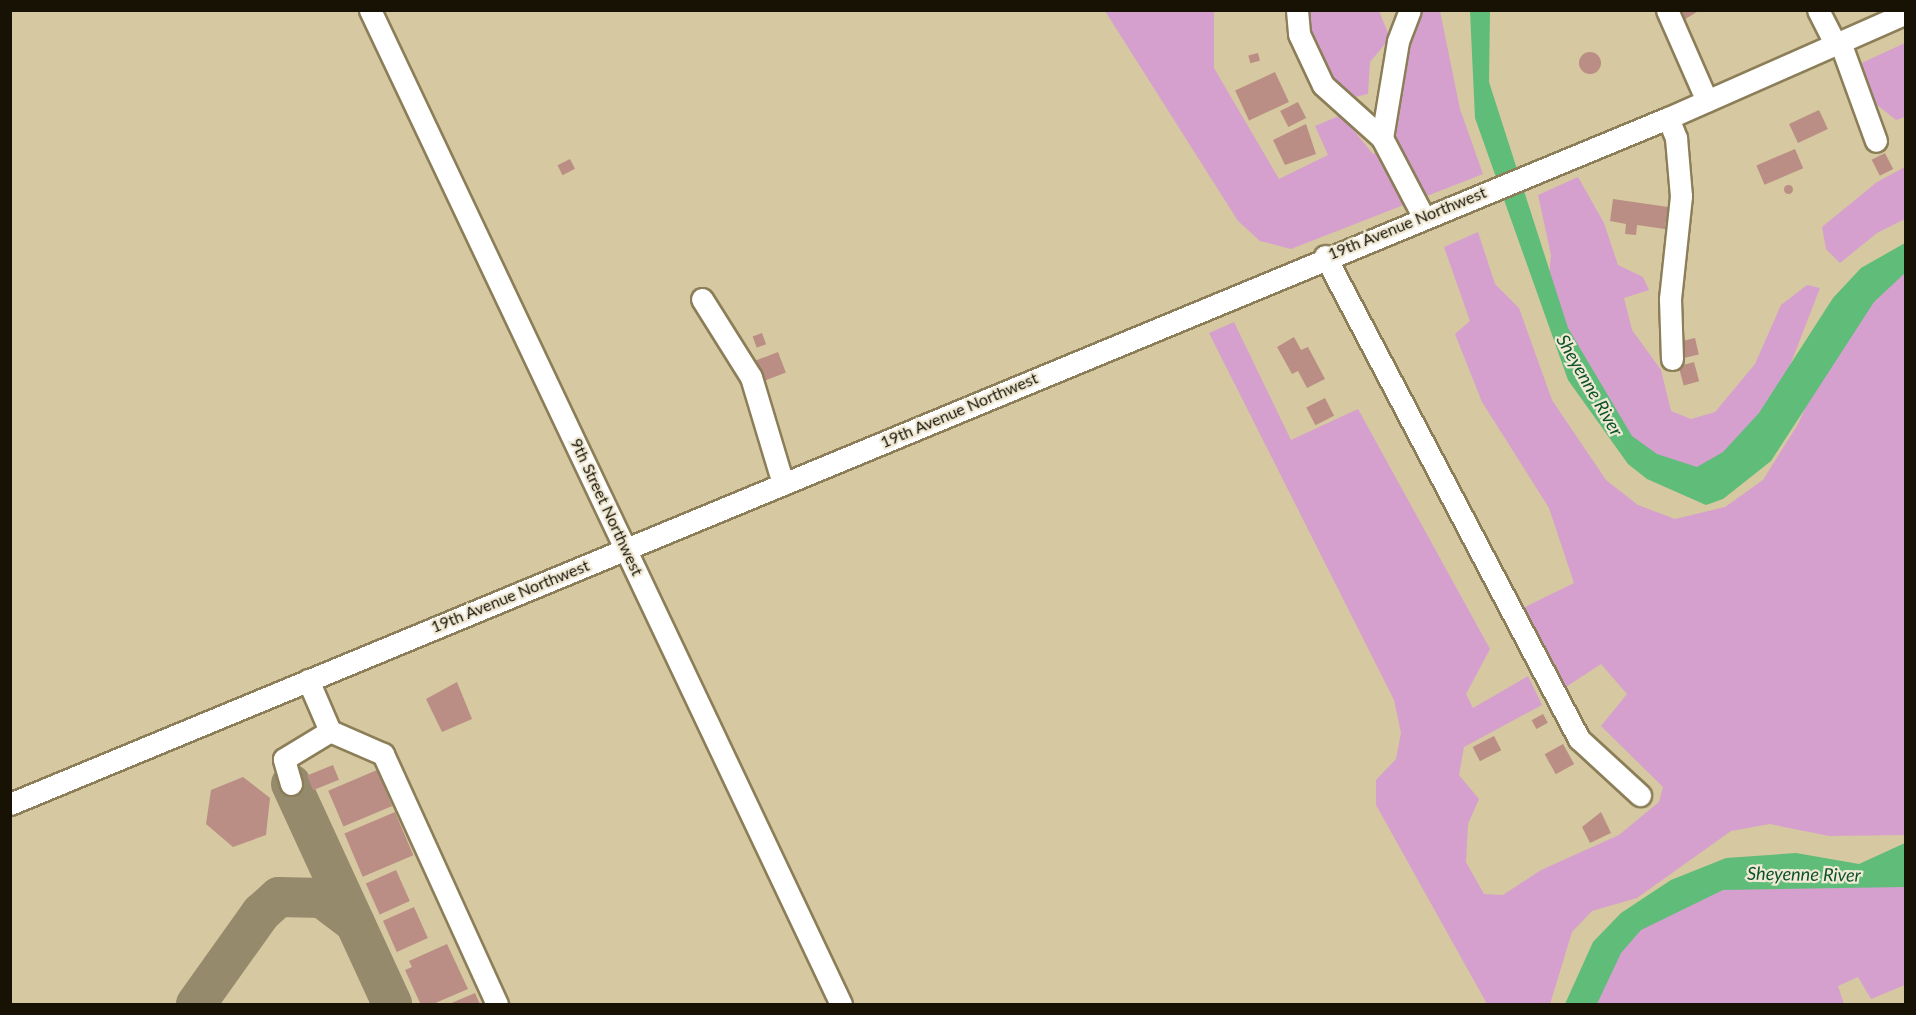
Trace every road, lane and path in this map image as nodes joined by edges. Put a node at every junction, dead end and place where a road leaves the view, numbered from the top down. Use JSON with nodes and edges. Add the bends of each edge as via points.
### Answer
{"nodes":[{"id":1,"x":370,"y":10,"type":"edge"},
{"id":2,"x":1297,"y":10,"type":"edge"},
{"id":3,"x":1410,"y":10,"type":"edge"},
{"id":4,"x":1667,"y":10,"type":"edge"},
{"id":5,"x":1818,"y":10,"type":"edge"},
{"id":6,"x":1905,"y":13,"type":"edge"},
{"id":7,"x":1838,"y":43,"type":"junction"},
{"id":8,"x":1707,"y":101,"type":"junction"},
{"id":9,"x":1668,"y":118,"type":"junction"},
{"id":10,"x":1382,"y":138,"type":"junction"},
{"id":11,"x":1876,"y":141,"type":"dead end"},
{"id":12,"x":1423,"y":216,"type":"junction"},
{"id":13,"x":1325,"y":256,"type":"junction"},
{"id":14,"x":702,"y":299,"type":"dead end"},
{"id":15,"x":1672,"y":359,"type":"dead end"},
{"id":16,"x":783,"y":484,"type":"junction"},
{"id":17,"x":627,"y":548,"type":"junction"},
{"id":18,"x":308,"y":680,"type":"junction"},
{"id":19,"x":330,"y":731,"type":"junction"},
{"id":20,"x":291,"y":784,"type":"dead end"},
{"id":21,"x":1640,"y":795,"type":"dead end"},
{"id":22,"x":10,"y":804,"type":"edge"},
{"id":23,"x":497,"y":1005,"type":"edge"},
{"id":24,"x":841,"y":1005,"type":"edge"}],
"edges":[{"from":1,"to":17,"type":"street","name":"9th Street Northwest"},
{"from":2,"to":10,"type":"street","via":[[1299,34],[1323,85]]},
{"from":3,"to":10,"type":"street","via":[[1398,41]]},
{"from":4,"to":8,"type":"street"},
{"from":5,"to":7,"type":"street"},
{"from":6,"to":7,"type":"street","name":"19th Avenue Northwest"},
{"from":7,"to":8,"type":"street","name":"19th Avenue Northwest"},
{"from":7,"to":11,"type":"street"},
{"from":8,"to":9,"type":"street","name":"19th Avenue Northwest"},
{"from":9,"to":12,"type":"street","name":"19th Avenue Northwest"},
{"from":9,"to":15,"type":"street","via":[[1677,138],[1681,196],[1670,299]]},
{"from":10,"to":12,"type":"street"},
{"from":12,"to":13,"type":"street","name":"19th Avenue Northwest"},
{"from":13,"to":16,"type":"street","name":"19th Avenue Northwest"},
{"from":13,"to":21,"type":"street","via":[[1579,739]]},
{"from":14,"to":16,"type":"street","via":[[751,377]]},
{"from":16,"to":17,"type":"street","name":"19th Avenue Northwest"},
{"from":17,"to":18,"type":"street","name":"19th Avenue Northwest"},
{"from":17,"to":24,"type":"street","name":"9th Street Northwest"},
{"from":18,"to":19,"type":"street"},
{"from":18,"to":22,"type":"street","name":"19th Avenue Northwest"},
{"from":19,"to":20,"type":"street","via":[[284,759]]},
{"from":19,"to":23,"type":"street","via":[[382,754]]}]}
